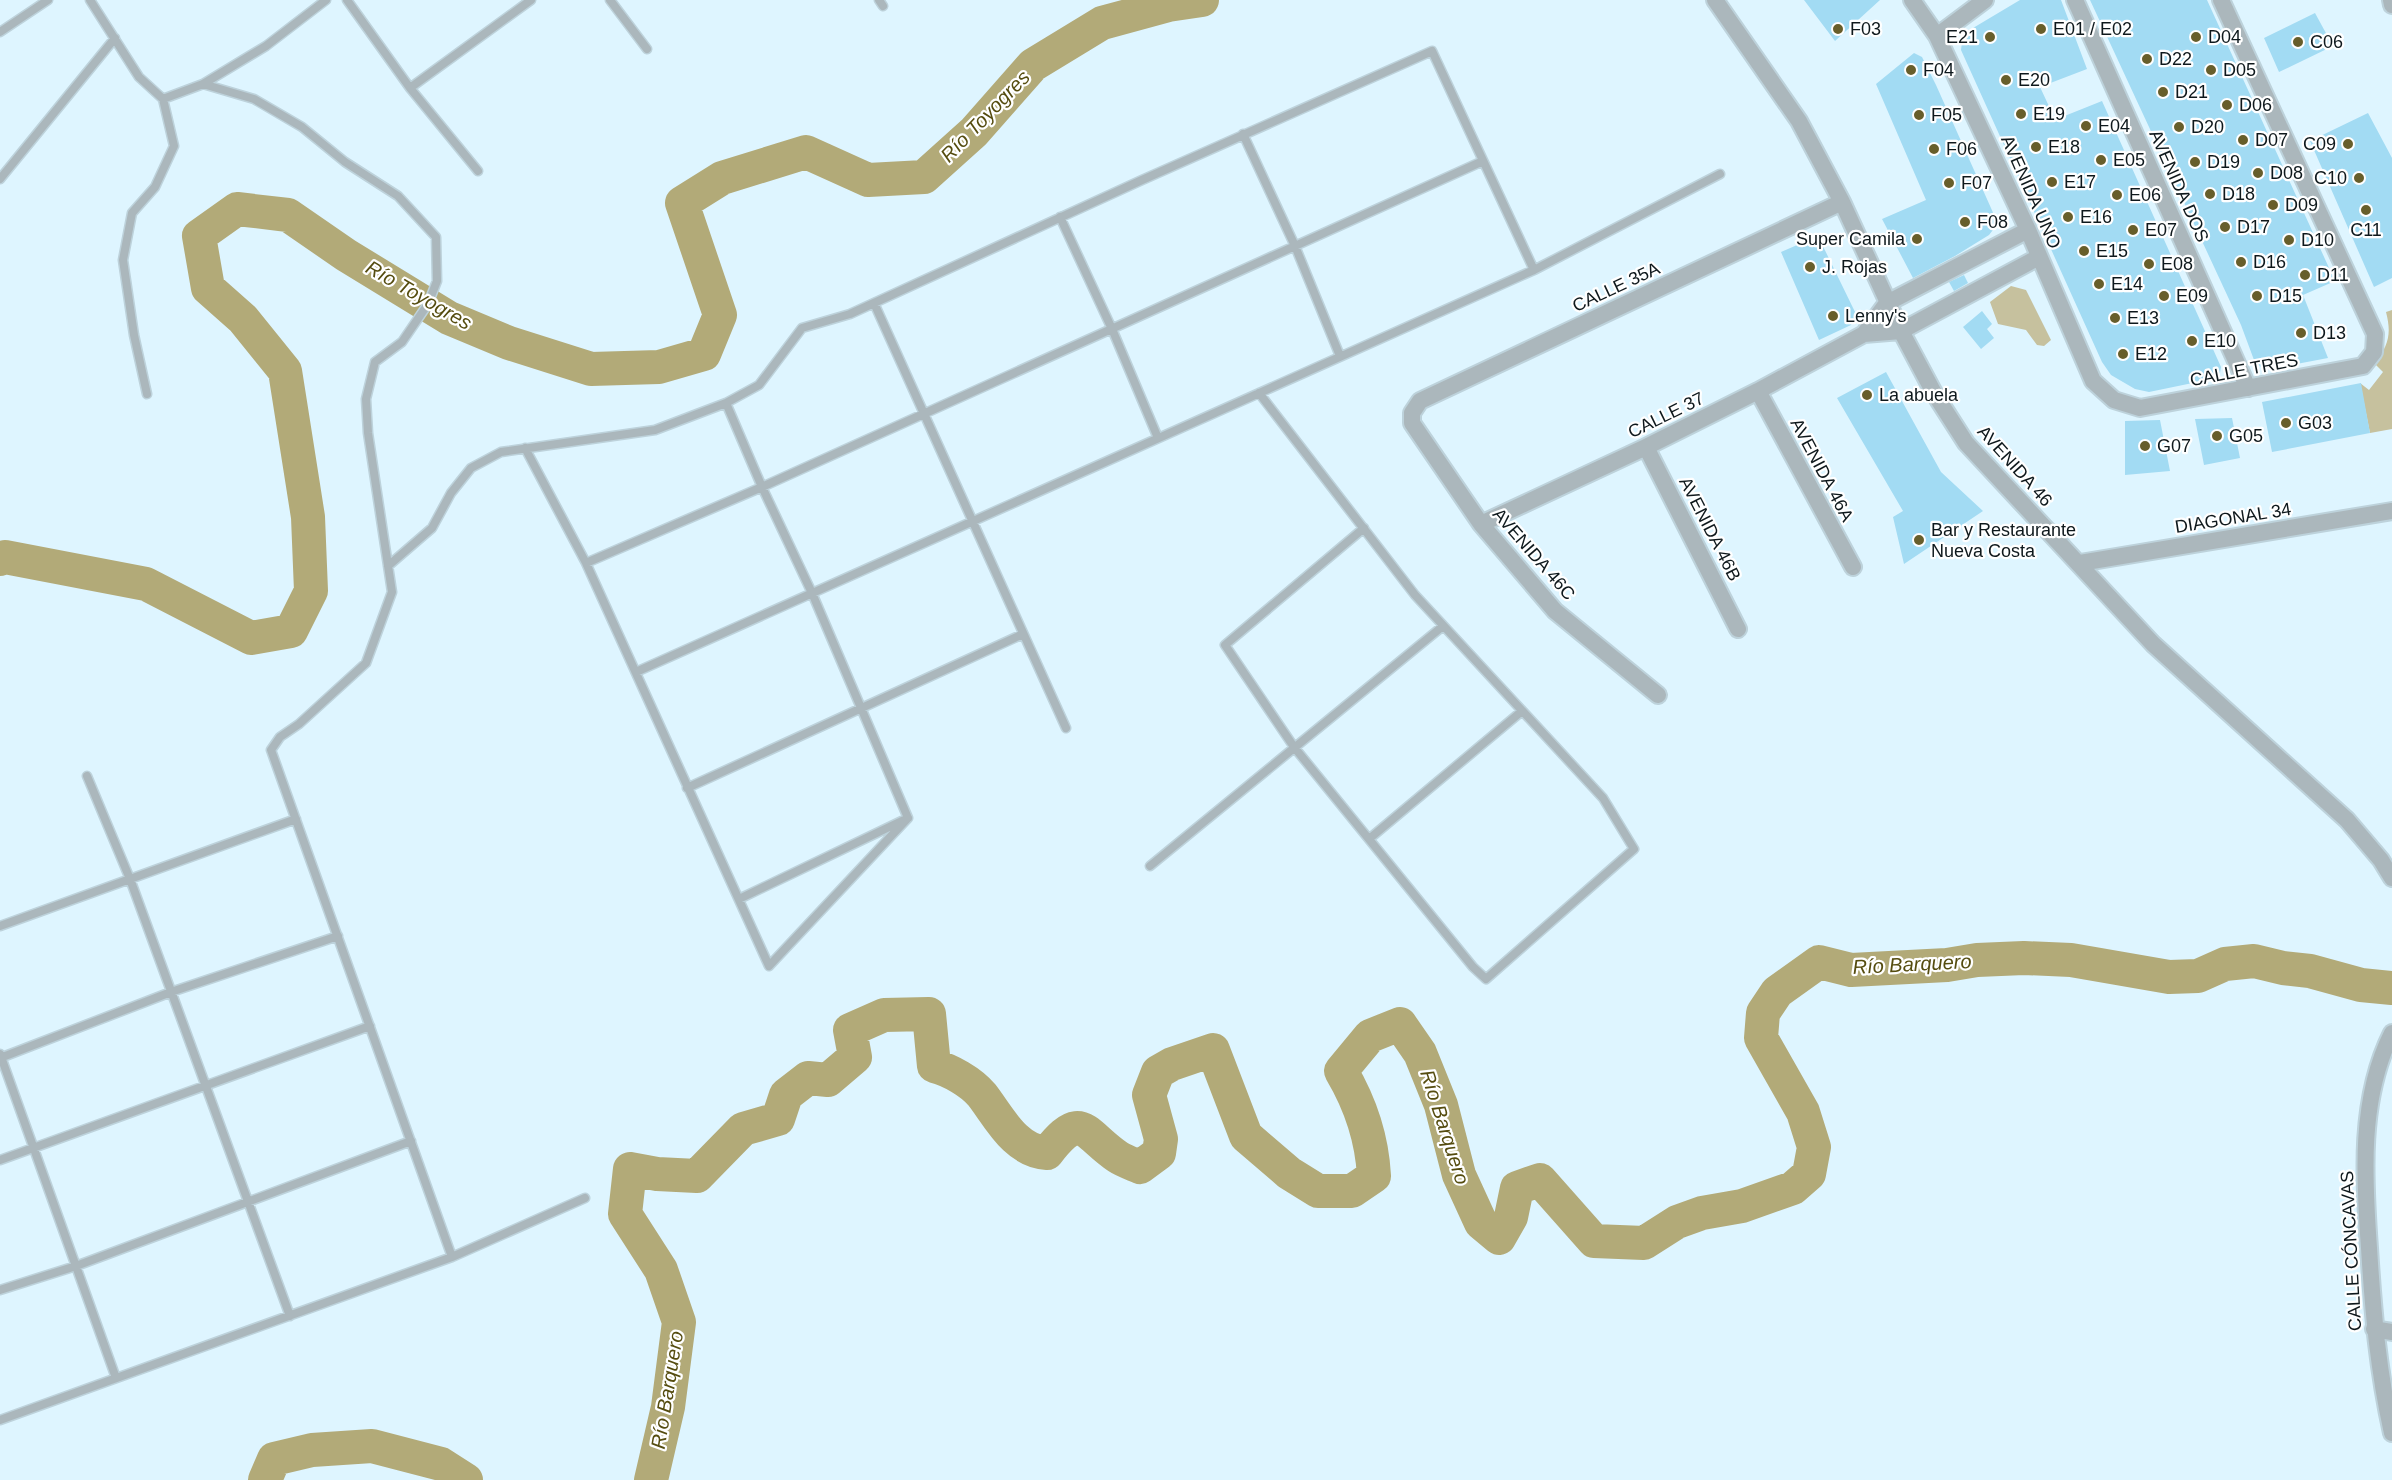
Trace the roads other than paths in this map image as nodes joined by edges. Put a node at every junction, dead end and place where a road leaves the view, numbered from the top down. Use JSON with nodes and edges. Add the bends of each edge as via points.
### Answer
{"nodes":[{"id":1,"x":48,"y":0,"type":"edge"},
{"id":2,"x":90,"y":0,"type":"edge"},
{"id":3,"x":326,"y":0,"type":"edge"},
{"id":4,"x":347,"y":0,"type":"edge"},
{"id":5,"x":531,"y":0,"type":"edge"},
{"id":6,"x":610,"y":0,"type":"edge"},
{"id":7,"x":1715,"y":0,"type":"edge"},
{"id":8,"x":1912,"y":0,"type":"edge"},
{"id":9,"x":1985,"y":0,"type":"edge"},
{"id":10,"x":2075,"y":0,"type":"edge"},
{"id":11,"x":2222,"y":0,"type":"edge"},
{"id":12,"x":2391,"y":0,"type":"edge"},
{"id":13,"x":2392,"y":5,"type":"edge"},
{"id":14,"x":0,"y":32,"type":"edge"},
{"id":15,"x":1937,"y":36,"type":"junction"},
{"id":16,"x":115,"y":39,"type":"junction"},
{"id":17,"x":647,"y":49,"type":"dead end"},
{"id":18,"x":203,"y":84,"type":"junction"},
{"id":19,"x":410,"y":88,"type":"junction"},
{"id":20,"x":163,"y":99,"type":"junction"},
{"id":21,"x":1243,"y":134,"type":"junction"},
{"id":22,"x":1483,"y":161,"type":"junction"},
{"id":23,"x":478,"y":171,"type":"dead end"},
{"id":24,"x":1720,"y":174,"type":"dead end"},
{"id":25,"x":0,"y":179,"type":"edge"},
{"id":26,"x":1842,"y":202,"type":"junction"},
{"id":27,"x":1060,"y":217,"type":"junction"},
{"id":28,"x":2028,"y":230,"type":"junction"},
{"id":29,"x":1295,"y":246,"type":"junction"},
{"id":30,"x":2039,"y":257,"type":"junction"},
{"id":31,"x":1534,"y":270,"type":"junction"},
{"id":32,"x":874,"y":303,"type":"junction"},
{"id":33,"x":1887,"y":303,"type":"junction"},
{"id":34,"x":1112,"y":328,"type":"junction"},
{"id":35,"x":1901,"y":331,"type":"junction"},
{"id":36,"x":1864,"y":334,"type":"junction"},
{"id":37,"x":1340,"y":356,"type":"junction"},
{"id":38,"x":2248,"y":388,"type":"junction"},
{"id":39,"x":1758,"y":391,"type":"junction"},
{"id":40,"x":1259,"y":393,"type":"junction"},
{"id":41,"x":147,"y":394,"type":"dead end"},
{"id":42,"x":2114,"y":400,"type":"joint"},
{"id":43,"x":726,"y":404,"type":"junction"},
{"id":44,"x":1412,"y":413,"type":"joint"},
{"id":45,"x":923,"y":414,"type":"junction"},
{"id":46,"x":1158,"y":438,"type":"junction"},
{"id":47,"x":1647,"y":447,"type":"junction"},
{"id":48,"x":525,"y":448,"type":"junction"},
{"id":49,"x":762,"y":487,"type":"junction"},
{"id":50,"x":2392,"y":511,"type":"edge"},
{"id":51,"x":972,"y":521,"type":"junction"},
{"id":52,"x":1481,"y":524,"type":"junction"},
{"id":53,"x":1364,"y":528,"type":"junction"},
{"id":54,"x":586,"y":563,"type":"junction"},
{"id":55,"x":2080,"y":563,"type":"junction"},
{"id":56,"x":388,"y":566,"type":"junction"},
{"id":57,"x":1853,"y":567,"type":"dead end"},
{"id":58,"x":812,"y":593,"type":"junction"},
{"id":59,"x":1443,"y":626,"type":"junction"},
{"id":60,"x":1738,"y":628,"type":"dead end"},
{"id":61,"x":1023,"y":634,"type":"junction"},
{"id":62,"x":636,"y":672,"type":"junction"},
{"id":63,"x":1658,"y":695,"type":"dead end"},
{"id":64,"x":861,"y":707,"type":"junction"},
{"id":65,"x":1522,"y":711,"type":"junction"},
{"id":66,"x":1066,"y":728,"type":"dead end"},
{"id":67,"x":1294,"y":747,"type":"junction"},
{"id":68,"x":87,"y":776,"type":"dead end"},
{"id":69,"x":687,"y":788,"type":"junction"},
{"id":70,"x":908,"y":818,"type":"junction"},
{"id":71,"x":296,"y":819,"type":"junction"},
{"id":72,"x":1369,"y":839,"type":"junction"},
{"id":73,"x":1150,"y":866,"type":"dead end"},
{"id":74,"x":2392,"y":878,"type":"edge"},
{"id":75,"x":130,"y":879,"type":"junction"},
{"id":76,"x":739,"y":899,"type":"junction"},
{"id":77,"x":0,"y":926,"type":"edge"},
{"id":78,"x":338,"y":936,"type":"junction"},
{"id":79,"x":171,"y":992,"type":"junction"},
{"id":80,"x":370,"y":1026,"type":"junction"},
{"id":81,"x":2392,"y":1034,"type":"edge"},
{"id":82,"x":0,"y":1057,"type":"edge"},
{"id":83,"x":206,"y":1085,"type":"junction"},
{"id":84,"x":411,"y":1141,"type":"junction"},
{"id":85,"x":33,"y":1146,"type":"junction"},
{"id":86,"x":0,"y":1160,"type":"edge"},
{"id":87,"x":585,"y":1198,"type":"dead end"},
{"id":88,"x":249,"y":1202,"type":"junction"},
{"id":89,"x":452,"y":1257,"type":"junction"},
{"id":90,"x":76,"y":1266,"type":"junction"},
{"id":91,"x":0,"y":1290,"type":"edge"},
{"id":92,"x":290,"y":1316,"type":"junction"},
{"id":93,"x":2374,"y":1329,"type":"junction"},
{"id":94,"x":2392,"y":1332,"type":"edge"},
{"id":95,"x":116,"y":1378,"type":"junction"},
{"id":96,"x":0,"y":1420,"type":"edge"},
{"id":97,"x":2392,"y":1433,"type":"edge"}],
"edges":[{"from":1,"to":14,"type":"lane"},
{"from":2,"to":16,"type":"lane"},
{"from":3,"to":18,"type":"lane","via":[[266,46]]},
{"from":4,"to":19,"type":"lane"},
{"from":5,"to":19,"type":"lane"},
{"from":6,"to":17,"type":"lane"},
{"from":7,"to":26,"type":"street","name":"AVENIDA 46","via":[[1799,121]]},
{"from":8,"to":15,"type":"street","name":"AVENIDA UNO"},
{"from":9,"to":15,"type":"street"},
{"from":10,"to":38,"type":"street","name":"AVENIDA DOS"},
{"from":11,"to":38,"type":"street","name":"CALLE TRES","via":[[2375,334],[2374,352],[2363,366]]},
{"from":12,"to":13,"type":"street"},
{"from":15,"to":28,"type":"street","name":"AVENIDA UNO"},
{"from":16,"to":20,"type":"lane","via":[[139,77]]},
{"from":16,"to":25,"type":"lane"},
{"from":18,"to":20,"type":"lane"},
{"from":18,"to":56,"type":"lane","via":[[254,99],[302,128],[398,196],[436,237],[436,281],[428,304],[402,342],[375,362],[366,399]]},
{"from":19,"to":23,"type":"lane"},
{"from":20,"to":41,"type":"lane","via":[[174,146],[155,187],[132,213],[123,260]]},
{"from":21,"to":22,"type":"lane","via":[[1432,51]]},
{"from":21,"to":27,"type":"lane"},
{"from":21,"to":29,"type":"lane"},
{"from":22,"to":29,"type":"lane"},
{"from":22,"to":31,"type":"lane"},
{"from":24,"to":31,"type":"lane"},
{"from":26,"to":33,"type":"street","name":"AVENIDA 46"},
{"from":26,"to":44,"type":"street","name":"CALLE 35A","via":[[1420,401]]},
{"from":27,"to":32,"type":"lane"},
{"from":27,"to":34,"type":"lane"},
{"from":28,"to":30,"type":"street","name":"AVENIDA UNO"},
{"from":28,"to":33,"type":"street","name":"CALLE 37"},
{"from":29,"to":34,"type":"lane"},
{"from":29,"to":37,"type":"lane"},
{"from":30,"to":35,"type":"street","name":"CALLE 37"},
{"from":30,"to":42,"type":"street","name":"AVENIDA UNO","via":[[2093,381]]},
{"from":31,"to":37,"type":"lane"},
{"from":32,"to":43,"type":"lane","via":[[802,328],[759,385]]},
{"from":32,"to":45,"type":"lane"},
{"from":33,"to":35,"type":"street","name":"AVENIDA 46"},
{"from":33,"to":36,"type":"street","name":"CALLE 37"},
{"from":34,"to":45,"type":"lane"},
{"from":34,"to":46,"type":"lane"},
{"from":35,"to":36,"type":"street","name":"CALLE 37"},
{"from":35,"to":55,"type":"street","name":"AVENIDA 46","via":[[1966,442]]},
{"from":36,"to":39,"type":"street","name":"CALLE 37"},
{"from":37,"to":40,"type":"lane"},
{"from":38,"to":42,"type":"street","name":"CALLE TRES","via":[[2140,408]]},
{"from":39,"to":47,"type":"street","name":"CALLE 37"},
{"from":39,"to":57,"type":"street","name":"AVENIDA 46A"},
{"from":40,"to":46,"type":"lane"},
{"from":40,"to":53,"type":"lane"},
{"from":43,"to":48,"type":"lane","via":[[655,430]]},
{"from":43,"to":49,"type":"lane"},
{"from":44,"to":52,"type":"street","name":"AVENIDA 46C","via":[[1412,423]]},
{"from":45,"to":49,"type":"lane"},
{"from":45,"to":51,"type":"lane"},
{"from":46,"to":51,"type":"lane"},
{"from":47,"to":52,"type":"street","name":"CALLE 37"},
{"from":47,"to":60,"type":"street","name":"AVENIDA 46B"},
{"from":48,"to":54,"type":"lane"},
{"from":48,"to":56,"type":"lane","via":[[501,452],[471,468],[451,493],[432,528]]},
{"from":49,"to":54,"type":"lane"},
{"from":49,"to":58,"type":"lane"},
{"from":50,"to":55,"type":"street","name":"DIAGONAL 34"},
{"from":51,"to":58,"type":"lane"},
{"from":51,"to":61,"type":"lane"},
{"from":52,"to":63,"type":"street","name":"AVENIDA 46C","via":[[1555,611]]},
{"from":53,"to":59,"type":"lane"},
{"from":53,"to":67,"type":"lane","via":[[1225,645]]},
{"from":54,"to":62,"type":"lane"},
{"from":55,"to":74,"type":"street","name":"AVENIDA 46","via":[[2152,644],[2347,820]]},
{"from":56,"to":71,"type":"lane","via":[[392,592],[366,663],[280,737],[272,750]]},
{"from":58,"to":62,"type":"lane"},
{"from":58,"to":64,"type":"lane"},
{"from":59,"to":65,"type":"lane"},
{"from":59,"to":67,"type":"lane"},
{"from":61,"to":64,"type":"lane"},
{"from":61,"to":66,"type":"lane"},
{"from":62,"to":69,"type":"lane"},
{"from":64,"to":69,"type":"lane"},
{"from":64,"to":70,"type":"lane"},
{"from":65,"to":72,"type":"lane"},
{"from":65,"to":72,"type":"lane","via":[[1603,798],[1634,849],[1486,979]]},
{"from":67,"to":72,"type":"lane"},
{"from":67,"to":73,"type":"lane"},
{"from":68,"to":75,"type":"lane"},
{"from":69,"to":76,"type":"lane"},
{"from":70,"to":76,"type":"lane"},
{"from":70,"to":76,"type":"lane","via":[[769,966]]},
{"from":71,"to":75,"type":"lane"},
{"from":71,"to":78,"type":"lane"},
{"from":75,"to":77,"type":"lane"},
{"from":75,"to":79,"type":"lane"},
{"from":78,"to":79,"type":"lane"},
{"from":78,"to":80,"type":"lane"},
{"from":79,"to":82,"type":"lane"},
{"from":79,"to":83,"type":"lane"},
{"from":80,"to":83,"type":"lane"},
{"from":80,"to":84,"type":"lane"},
{"from":81,"to":93,"type":"street","name":"CALLE CÓNCAVAS","via":[[2379,1061],[2370,1107],[2366,1173]]},
{"from":82,"to":85,"type":"lane"},
{"from":83,"to":85,"type":"lane"},
{"from":83,"to":88,"type":"lane"},
{"from":84,"to":88,"type":"lane"},
{"from":84,"to":89,"type":"lane"},
{"from":85,"to":86,"type":"lane"},
{"from":85,"to":90,"type":"lane"},
{"from":87,"to":89,"type":"lane"},
{"from":88,"to":90,"type":"lane"},
{"from":88,"to":92,"type":"lane"},
{"from":89,"to":92,"type":"lane"},
{"from":90,"to":91,"type":"lane"},
{"from":90,"to":95,"type":"lane"},
{"from":92,"to":95,"type":"lane"},
{"from":93,"to":94,"type":"street"},
{"from":93,"to":97,"type":"street","name":"CALLE CÓNCAVAS"},
{"from":95,"to":96,"type":"lane"}]}
